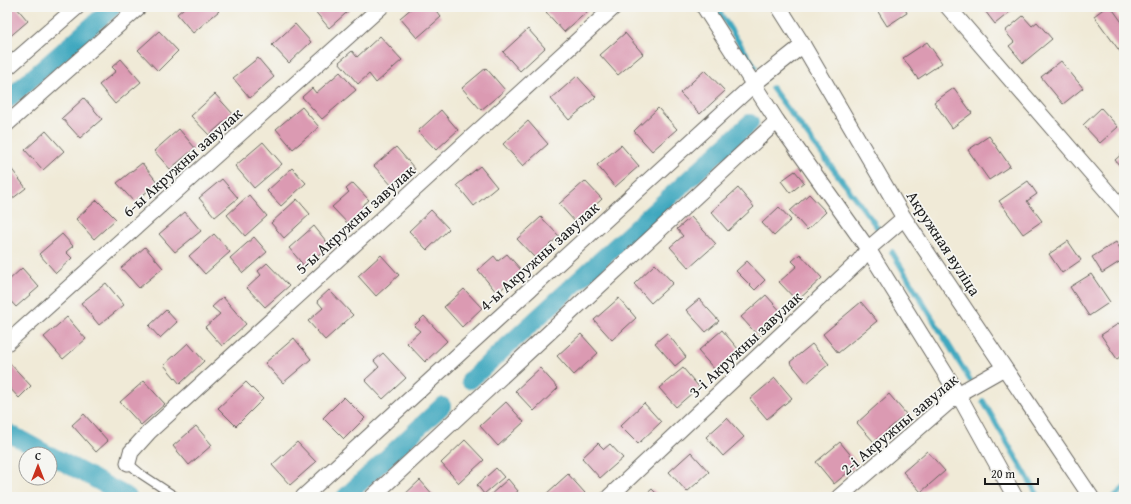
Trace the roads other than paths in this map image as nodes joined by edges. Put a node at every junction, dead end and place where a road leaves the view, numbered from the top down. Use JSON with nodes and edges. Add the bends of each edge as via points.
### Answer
{"nodes":[{"id":1,"x":77,"y":7,"type":"edge"},
{"id":2,"x":139,"y":7,"type":"edge"},
{"id":3,"x":381,"y":7,"type":"edge"},
{"id":4,"x":614,"y":7,"type":"edge"},
{"id":5,"x":704,"y":7,"type":"edge"},
{"id":6,"x":779,"y":7,"type":"edge"},
{"id":7,"x":948,"y":7,"type":"edge"},
{"id":8,"x":803,"y":45,"type":"junction"},
{"id":9,"x":7,"y":68,"type":"edge"},
{"id":10,"x":754,"y":84,"type":"junction"},
{"id":11,"x":777,"y":122,"type":"junction"},
{"id":12,"x":7,"y":124,"type":"edge"},
{"id":13,"x":1124,"y":211,"type":"edge"},
{"id":14,"x":904,"y":218,"type":"junction"},
{"id":15,"x":868,"y":249,"type":"junction"},
{"id":16,"x":7,"y":343,"type":"edge"},
{"id":17,"x":1004,"y":368,"type":"junction"},
{"id":18,"x":958,"y":394,"type":"junction"},
{"id":19,"x":128,"y":463,"type":"joint"},
{"id":20,"x":1087,"y":496,"type":"edge"},
{"id":21,"x":176,"y":497,"type":"edge"},
{"id":22,"x":303,"y":497,"type":"edge"},
{"id":23,"x":372,"y":497,"type":"edge"},
{"id":24,"x":609,"y":497,"type":"edge"},
{"id":25,"x":839,"y":497,"type":"edge"},
{"id":26,"x":1015,"y":497,"type":"edge"}],
"edges":[{"from":1,"to":9,"type":"street"},
{"from":2,"to":12,"type":"street"},
{"from":3,"to":16,"type":"street","name":"6-ы Акружны завулак"},
{"from":4,"to":19,"type":"street","name":"5-ы Акружны завулак","via":[[149,432],[131,452]]},
{"from":5,"to":10,"type":"street"},
{"from":6,"to":8,"type":"street","name":"Акружная вуліца"},
{"from":7,"to":13,"type":"street"},
{"from":8,"to":10,"type":"street","name":"4-ы Акружны завулак"},
{"from":8,"to":14,"type":"street","name":"Акружная вуліца"},
{"from":10,"to":11,"type":"street"},
{"from":10,"to":22,"type":"street","name":"4-ы Акружны завулак"},
{"from":11,"to":15,"type":"street"},
{"from":11,"to":23,"type":"street"},
{"from":14,"to":15,"type":"street","name":"3-і Акружны завулак"},
{"from":14,"to":17,"type":"street","name":"Акружная вуліца"},
{"from":15,"to":18,"type":"street"},
{"from":15,"to":24,"type":"street","name":"3-і Акружны завулак","via":[[859,262]]},
{"from":17,"to":18,"type":"street","name":"2-і Акружны завулак"},
{"from":17,"to":20,"type":"street","name":"Акружная вуліца"},
{"from":18,"to":25,"type":"street","name":"2-і Акружны завулак"},
{"from":18,"to":26,"type":"street"},
{"from":19,"to":21,"type":"lane"}]}
